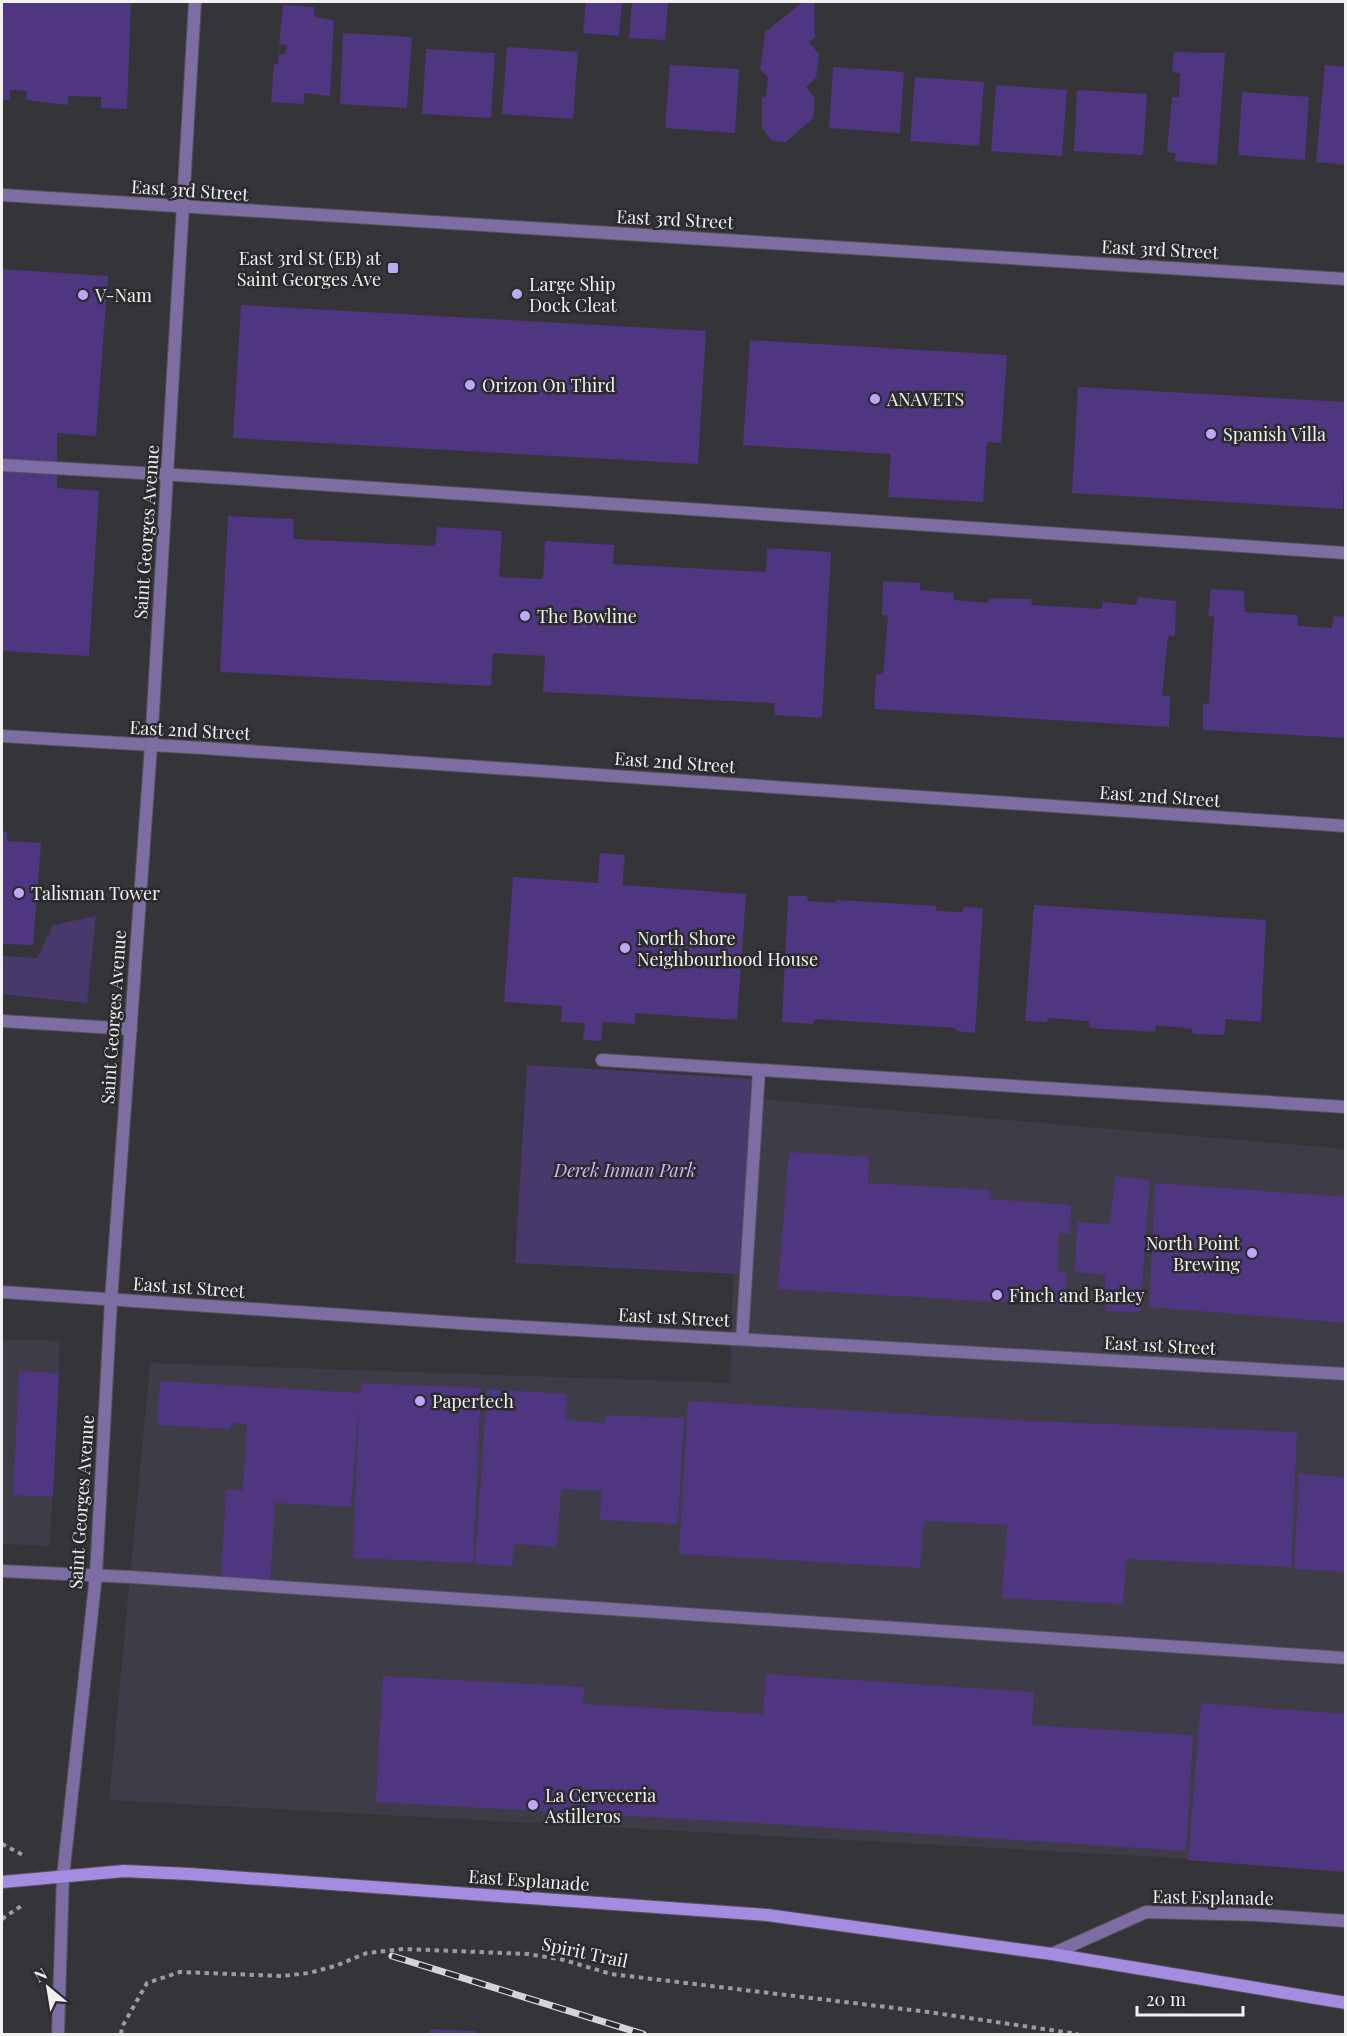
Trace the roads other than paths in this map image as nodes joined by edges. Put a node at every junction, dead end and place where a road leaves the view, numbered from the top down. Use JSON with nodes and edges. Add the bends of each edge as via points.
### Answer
{"nodes":[{"id":1,"x":195,"y":2,"type":"edge"},
{"id":2,"x":2,"y":195,"type":"edge"},
{"id":3,"x":182,"y":207,"type":"junction"},
{"id":4,"x":1346,"y":279,"type":"edge"},
{"id":5,"x":2,"y":465,"type":"edge"},
{"id":6,"x":167,"y":475,"type":"junction"},
{"id":7,"x":1346,"y":553,"type":"edge"},
{"id":8,"x":2,"y":736,"type":"edge"},
{"id":9,"x":151,"y":746,"type":"junction"},
{"id":10,"x":1346,"y":826,"type":"edge"},
{"id":11,"x":2,"y":1021,"type":"edge"},
{"id":12,"x":131,"y":1029,"type":"junction"},
{"id":13,"x":602,"y":1060,"type":"dead end"},
{"id":14,"x":759,"y":1070,"type":"junction"},
{"id":15,"x":1346,"y":1107,"type":"edge"},
{"id":16,"x":2,"y":1292,"type":"edge"},
{"id":17,"x":111,"y":1300,"type":"junction"},
{"id":18,"x":742,"y":1339,"type":"junction"},
{"id":19,"x":1346,"y":1374,"type":"edge"},
{"id":20,"x":2,"y":1571,"type":"edge"},
{"id":21,"x":96,"y":1575,"type":"junction"},
{"id":22,"x":1346,"y":1658,"type":"edge"},
{"id":23,"x":63,"y":1876,"type":"junction"},
{"id":24,"x":2,"y":1882,"type":"edge"},
{"id":25,"x":1346,"y":1921,"type":"edge"},
{"id":26,"x":1052,"y":1954,"type":"junction"},
{"id":27,"x":1346,"y":2003,"type":"edge"},
{"id":28,"x":58,"y":2034,"type":"edge"}],
"edges":[{"from":1,"to":3,"type":"street","name":"Saint Georges Avenue"},
{"from":2,"to":3,"type":"street","name":"East 3rd Street"},
{"from":3,"to":4,"type":"street","name":"East 3rd Street"},
{"from":3,"to":6,"type":"street","name":"Saint Georges Avenue"},
{"from":5,"to":6,"type":"street"},
{"from":6,"to":7,"type":"street"},
{"from":6,"to":9,"type":"street","name":"Saint Georges Avenue"},
{"from":8,"to":9,"type":"street","name":"East 2nd Street"},
{"from":9,"to":10,"type":"street","name":"East 2nd Street"},
{"from":9,"to":12,"type":"street","name":"Saint Georges Avenue"},
{"from":11,"to":12,"type":"street"},
{"from":12,"to":17,"type":"street","name":"Saint Georges Avenue"},
{"from":13,"to":14,"type":"street"},
{"from":14,"to":15,"type":"street"},
{"from":14,"to":18,"type":"street"},
{"from":16,"to":17,"type":"street","name":"East 1st Street"},
{"from":17,"to":18,"type":"street","name":"East 1st Street"},
{"from":17,"to":21,"type":"street","name":"Saint Georges Avenue"},
{"from":18,"to":19,"type":"street","name":"East 1st Street"},
{"from":20,"to":21,"type":"street"},
{"from":21,"to":22,"type":"street"},
{"from":21,"to":23,"type":"street","name":"Saint Georges Avenue"},
{"from":23,"to":24,"type":"main road","name":"East Esplanade"},
{"from":23,"to":26,"type":"main road","name":"East Esplanade","via":[[124,1871],[190,1874],[767,1915]]},
{"from":23,"to":28,"type":"street","name":"Saint Georges Avenue"},
{"from":25,"to":26,"type":"street","name":"East Esplanade","via":[[1146,1912]]},
{"from":26,"to":27,"type":"main road","name":"East Esplanade"}]}
